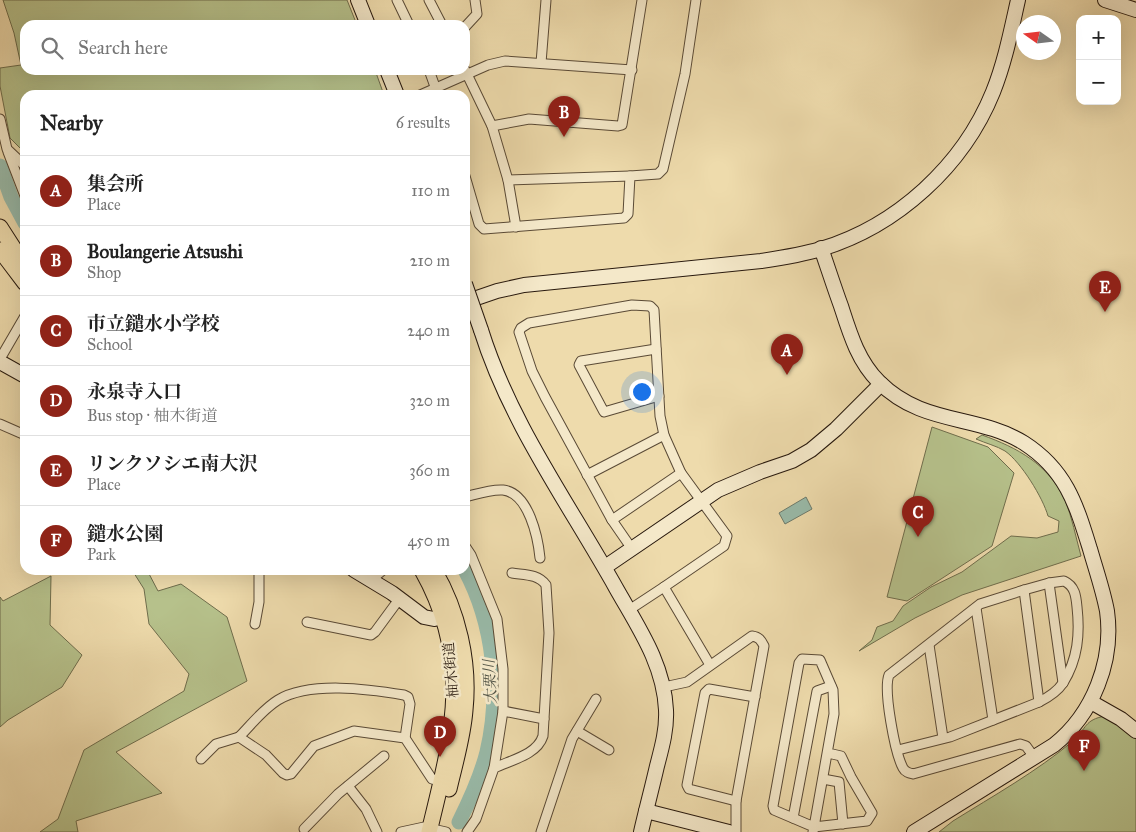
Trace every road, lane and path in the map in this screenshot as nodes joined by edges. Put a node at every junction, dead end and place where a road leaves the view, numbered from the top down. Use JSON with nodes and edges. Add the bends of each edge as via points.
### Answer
{"nodes":[{"id":1,"x":358,"y":0,"type":"edge"},
{"id":2,"x":397,"y":0,"type":"edge"},
{"id":3,"x":431,"y":0,"type":"edge"},
{"id":4,"x":475,"y":0,"type":"edge"},
{"id":5,"x":546,"y":0,"type":"edge"},
{"id":6,"x":642,"y":0,"type":"edge"},
{"id":7,"x":696,"y":0,"type":"edge"},
{"id":8,"x":1018,"y":0,"type":"edge"},
{"id":9,"x":1105,"y":0,"type":"edge"},
{"id":10,"x":1136,"y":10,"type":"edge"},
{"id":11,"x":366,"y":20,"type":"edge"},
{"id":12,"x":407,"y":20,"type":"edge"},
{"id":13,"x":440,"y":20,"type":"edge"},
{"id":14,"x":470,"y":22,"type":"edge"},
{"id":15,"x":541,"y":63,"type":"junction"},
{"id":16,"x":470,"y":70,"type":"edge"},
{"id":17,"x":632,"y":70,"type":"junction"},
{"id":18,"x":389,"y":75,"type":"edge"},
{"id":19,"x":431,"y":75,"type":"edge"},
{"id":20,"x":460,"y":75,"type":"edge"},
{"id":21,"x":468,"y":75,"type":"edge"},
{"id":22,"x":395,"y":90,"type":"edge"},
{"id":23,"x":437,"y":90,"type":"edge"},
{"id":24,"x":438,"y":90,"type":"edge"},
{"id":25,"x":0,"y":119,"type":"edge"},
{"id":26,"x":492,"y":126,"type":"junction"},
{"id":27,"x":7,"y":149,"type":"junction"},
{"id":28,"x":20,"y":161,"type":"edge"},
{"id":29,"x":630,"y":176,"type":"junction"},
{"id":30,"x":508,"y":180,"type":"junction"},
{"id":31,"x":20,"y":183,"type":"edge"},
{"id":32,"x":470,"y":193,"type":"edge"},
{"id":33,"x":516,"y":226,"type":"junction"},
{"id":34,"x":0,"y":227,"type":"edge"},
{"id":35,"x":822,"y":248,"type":"junction"},
{"id":36,"x":0,"y":250,"type":"edge"},
{"id":37,"x":20,"y":258,"type":"edge"},
{"id":38,"x":20,"y":276,"type":"edge"},
{"id":39,"x":470,"y":299,"type":"edge"},
{"id":40,"x":470,"y":300,"type":"edge"},
{"id":41,"x":20,"y":325,"type":"edge"},
{"id":42,"x":656,"y":349,"type":"junction"},
{"id":43,"x":0,"y":360,"type":"edge"},
{"id":44,"x":20,"y":373,"type":"edge"},
{"id":45,"x":880,"y":384,"type":"junction"},
{"id":46,"x":659,"y":396,"type":"junction"},
{"id":47,"x":0,"y":424,"type":"edge"},
{"id":48,"x":20,"y":433,"type":"edge"},
{"id":49,"x":664,"y":435,"type":"junction"},
{"id":50,"x":681,"y":473,"type":"junction"},
{"id":51,"x":587,"y":475,"type":"junction"},
{"id":52,"x":470,"y":496,"type":"edge"},
{"id":53,"x":701,"y":501,"type":"junction"},
{"id":54,"x":612,"y":520,"type":"junction"},
{"id":55,"x":632,"y":549,"type":"junction"},
{"id":56,"x":470,"y":554,"type":"edge"},
{"id":57,"x":540,"y":558,"type":"dead end"},
{"id":58,"x":605,"y":567,"type":"junction"},
{"id":59,"x":512,"y":573,"type":"dead end"},
{"id":60,"x":259,"y":575,"type":"edge"},
{"id":61,"x":362,"y":575,"type":"edge"},
{"id":62,"x":377,"y":575,"type":"edge"},
{"id":63,"x":424,"y":575,"type":"edge"},
{"id":64,"x":436,"y":575,"type":"edge"},
{"id":65,"x":371,"y":580,"type":"junction"},
{"id":66,"x":1049,"y":583,"type":"junction"},
{"id":67,"x":664,"y":587,"type":"junction"},
{"id":68,"x":1024,"y":590,"type":"junction"},
{"id":69,"x":400,"y":598,"type":"junction"},
{"id":70,"x":976,"y":608,"type":"junction"},
{"id":71,"x":629,"y":610,"type":"junction"},
{"id":72,"x":449,"y":615,"type":"junction"},
{"id":73,"x":307,"y":622,"type":"dead end"},
{"id":74,"x":255,"y":624,"type":"dead end"},
{"id":75,"x":929,"y":645,"type":"junction"},
{"id":76,"x":710,"y":665,"type":"junction"},
{"id":77,"x":1063,"y":683,"type":"junction"},
{"id":78,"x":831,"y":686,"type":"junction"},
{"id":79,"x":664,"y":687,"type":"junction"},
{"id":80,"x":755,"y":697,"type":"junction"},
{"id":81,"x":596,"y":699,"type":"dead end"},
{"id":82,"x":1039,"y":702,"type":"junction"},
{"id":83,"x":1091,"y":702,"type":"junction"},
{"id":84,"x":503,"y":711,"type":"junction"},
{"id":85,"x":544,"y":719,"type":"junction"},
{"id":86,"x":993,"y":720,"type":"junction"},
{"id":87,"x":577,"y":731,"type":"junction"},
{"id":88,"x":1136,"y":731,"type":"edge"},
{"id":89,"x":239,"y":737,"type":"junction"},
{"id":90,"x":405,"y":738,"type":"junction"},
{"id":91,"x":944,"y":738,"type":"junction"},
{"id":92,"x":609,"y":750,"type":"dead end"},
{"id":93,"x":898,"y":750,"type":"junction"},
{"id":94,"x":828,"y":752,"type":"junction"},
{"id":95,"x":384,"y":756,"type":"dead end"},
{"id":96,"x":1034,"y":757,"type":"junction"},
{"id":97,"x":202,"y":759,"type":"dead end"},
{"id":98,"x":494,"y":768,"type":"junction"},
{"id":99,"x":823,"y":779,"type":"junction"},
{"id":100,"x":440,"y":781,"type":"junction"},
{"id":101,"x":348,"y":786,"type":"junction"},
{"id":102,"x":736,"y":800,"type":"junction"},
{"id":103,"x":646,"y":811,"type":"junction"},
{"id":104,"x":793,"y":818,"type":"junction"},
{"id":105,"x":843,"y":824,"type":"junction"},
{"id":106,"x":304,"y":828,"type":"dead end"},
{"id":107,"x":814,"y":829,"type":"edge"},
{"id":108,"x":437,"y":831,"type":"edge"},
{"id":109,"x":377,"y":832,"type":"edge"},
{"id":110,"x":401,"y":832,"type":"edge"},
{"id":111,"x":467,"y":832,"type":"edge"},
{"id":112,"x":541,"y":832,"type":"edge"},
{"id":113,"x":641,"y":832,"type":"edge"},
{"id":114,"x":729,"y":832,"type":"edge"},
{"id":115,"x":736,"y":832,"type":"edge"},
{"id":116,"x":914,"y":832,"type":"edge"}],
"edges":[{"from":1,"to":11,"type":"street"},
{"from":2,"to":12,"type":"street"},
{"from":3,"to":13,"type":"street"},
{"from":4,"to":14,"type":"street","via":[[477,14]]},
{"from":5,"to":15,"type":"street"},
{"from":6,"to":17,"type":"street"},
{"from":7,"to":29,"type":"street","via":[[685,74],[663,169],[658,174]]},
{"from":8,"to":35,"type":"street","via":[[993,92],[956,155],[933,182],[898,211],[861,232]]},
{"from":9,"to":10,"type":"street"},
{"from":15,"to":16,"type":"street","via":[[504,61]]},
{"from":15,"to":17,"type":"street"},
{"from":17,"to":26,"type":"street","via":[[622,124],[618,126],[529,119]]},
{"from":18,"to":22,"type":"street"},
{"from":19,"to":23,"type":"street"},
{"from":20,"to":24,"type":"street"},
{"from":21,"to":26,"type":"street"},
{"from":25,"to":27,"type":"street"},
{"from":26,"to":30,"type":"street"},
{"from":27,"to":28,"type":"street"},
{"from":27,"to":31,"type":"street"},
{"from":29,"to":30,"type":"street"},
{"from":29,"to":33,"type":"street","via":[[628,214],[624,218]]},
{"from":30,"to":33,"type":"street"},
{"from":32,"to":33,"type":"street","via":[[479,224],[484,229]]},
{"from":34,"to":37,"type":"main road"},
{"from":35,"to":40,"type":"street","via":[[761,261],[524,285]]},
{"from":35,"to":45,"type":"street","via":[[853,343]]},
{"from":36,"to":38,"type":"main road"},
{"from":39,"to":58,"type":"street","bridge":true,"via":[[508,398]]},
{"from":41,"to":43,"type":"street"},
{"from":42,"to":46,"type":"street"},
{"from":42,"to":46,"type":"street","via":[[581,362],[579,365],[604,412]]},
{"from":42,"to":51,"type":"street","via":[[654,310],[650,306],[632,304],[541,320],[520,330],[532,372]]},
{"from":43,"to":44,"type":"street"},
{"from":45,"to":53,"type":"street","via":[[811,450],[792,461],[733,483]]},
{"from":45,"to":83,"type":"street","via":[[922,411],[996,430],[1014,438],[1050,464],[1067,486],[1081,518],[1107,612],[1106,655]]},
{"from":46,"to":49,"type":"street"},
{"from":47,"to":48,"type":"street"},
{"from":49,"to":50,"type":"street"},
{"from":49,"to":51,"type":"street"},
{"from":50,"to":53,"type":"street"},
{"from":50,"to":54,"type":"street"},
{"from":51,"to":54,"type":"street"},
{"from":52,"to":57,"type":"street","via":[[504,490],[514,494],[524,504],[531,520]]},
{"from":53,"to":55,"type":"street"},
{"from":53,"to":67,"type":"street","via":[[727,536],[724,546]]},
{"from":54,"to":55,"type":"street"},
{"from":55,"to":58,"type":"street"},
{"from":56,"to":84,"type":"street","via":[[497,618],[503,670]]},
{"from":58,"to":71,"type":"street"},
{"from":59,"to":85,"type":"street","via":[[536,576],[546,585],[549,633]]},
{"from":60,"to":74,"type":"street"},
{"from":61,"to":65,"type":"street"},
{"from":62,"to":65,"type":"street"},
{"from":63,"to":72,"type":"main road","name":"柚木街道"},
{"from":64,"to":72,"type":"main road","name":"柚木街道"},
{"from":65,"to":69,"type":"street"},
{"from":66,"to":68,"type":"street"},
{"from":66,"to":77,"type":"street"},
{"from":66,"to":77,"type":"street","via":[[1069,584],[1076,595],[1079,640],[1072,666]]},
{"from":67,"to":71,"type":"street"},
{"from":67,"to":76,"type":"street"},
{"from":68,"to":70,"type":"street"},
{"from":68,"to":82,"type":"street"},
{"from":69,"to":72,"type":"street","via":[[424,618]]},
{"from":69,"to":73,"type":"street","via":[[371,635]]},
{"from":70,"to":75,"type":"street"},
{"from":70,"to":86,"type":"street"},
{"from":71,"to":79,"type":"street","via":[[652,654]]},
{"from":72,"to":100,"type":"main road","name":"柚木街道","via":[[455,699],[451,736]]},
{"from":72,"to":108,"type":"main road","name":"柚木街道","via":[[464,661],[466,708]]},
{"from":75,"to":91,"type":"street"},
{"from":75,"to":93,"type":"street","via":[[887,680]]},
{"from":76,"to":79,"type":"street","via":[[687,682]]},
{"from":76,"to":80,"type":"street","via":[[752,636],[757,636],[764,646]]},
{"from":77,"to":82,"type":"street","via":[[1052,696]]},
{"from":78,"to":94,"type":"street","via":[[834,714]]},
{"from":78,"to":104,"type":"street","via":[[817,691]]},
{"from":78,"to":104,"type":"street","via":[[820,660],[802,659],[798,663],[773,806],[774,810]]},
{"from":79,"to":103,"type":"street","via":[[665,730]]},
{"from":80,"to":102,"type":"street"},
{"from":80,"to":102,"type":"street","via":[[709,690],[705,693],[687,785],[689,789]]},
{"from":81,"to":87,"type":"street"},
{"from":82,"to":86,"type":"street"},
{"from":83,"to":88,"type":"street"},
{"from":83,"to":96,"type":"street","via":[[1069,732]]},
{"from":84,"to":85,"type":"street"},
{"from":84,"to":98,"type":"street"},
{"from":85,"to":98,"type":"street","via":[[541,744]]},
{"from":86,"to":91,"type":"street"},
{"from":87,"to":92,"type":"street"},
{"from":87,"to":112,"type":"street"},
{"from":89,"to":90,"type":"street","via":[[266,755],[288,776],[314,746],[354,731]]},
{"from":89,"to":90,"type":"street","via":[[278,700],[304,690],[366,689],[408,697],[410,704]]},
{"from":89,"to":97,"type":"street","via":[[216,744]]},
{"from":90,"to":100,"type":"street","via":[[432,779]]},
{"from":91,"to":93,"type":"street"},
{"from":93,"to":96,"type":"street","via":[[904,769],[913,774],[1020,744],[1026,746]]},
{"from":94,"to":99,"type":"street"},
{"from":94,"to":105,"type":"street","via":[[841,756],[872,813],[867,821]]},
{"from":95,"to":101,"type":"street"},
{"from":96,"to":116,"type":"street"},
{"from":98,"to":111,"type":"street","via":[[476,819]]},
{"from":99,"to":105,"type":"street","via":[[839,782]]},
{"from":99,"to":107,"type":"street"},
{"from":100,"to":108,"type":"main road","name":"柚木街道"},
{"from":101,"to":106,"type":"street"},
{"from":101,"to":109,"type":"street","via":[[366,809]]},
{"from":102,"to":115,"type":"street"},
{"from":103,"to":113,"type":"street"},
{"from":103,"to":114,"type":"street"},
{"from":104,"to":107,"type":"street"},
{"from":105,"to":107,"type":"street"},
{"from":108,"to":110,"type":"street","via":[[419,827]]}]}
